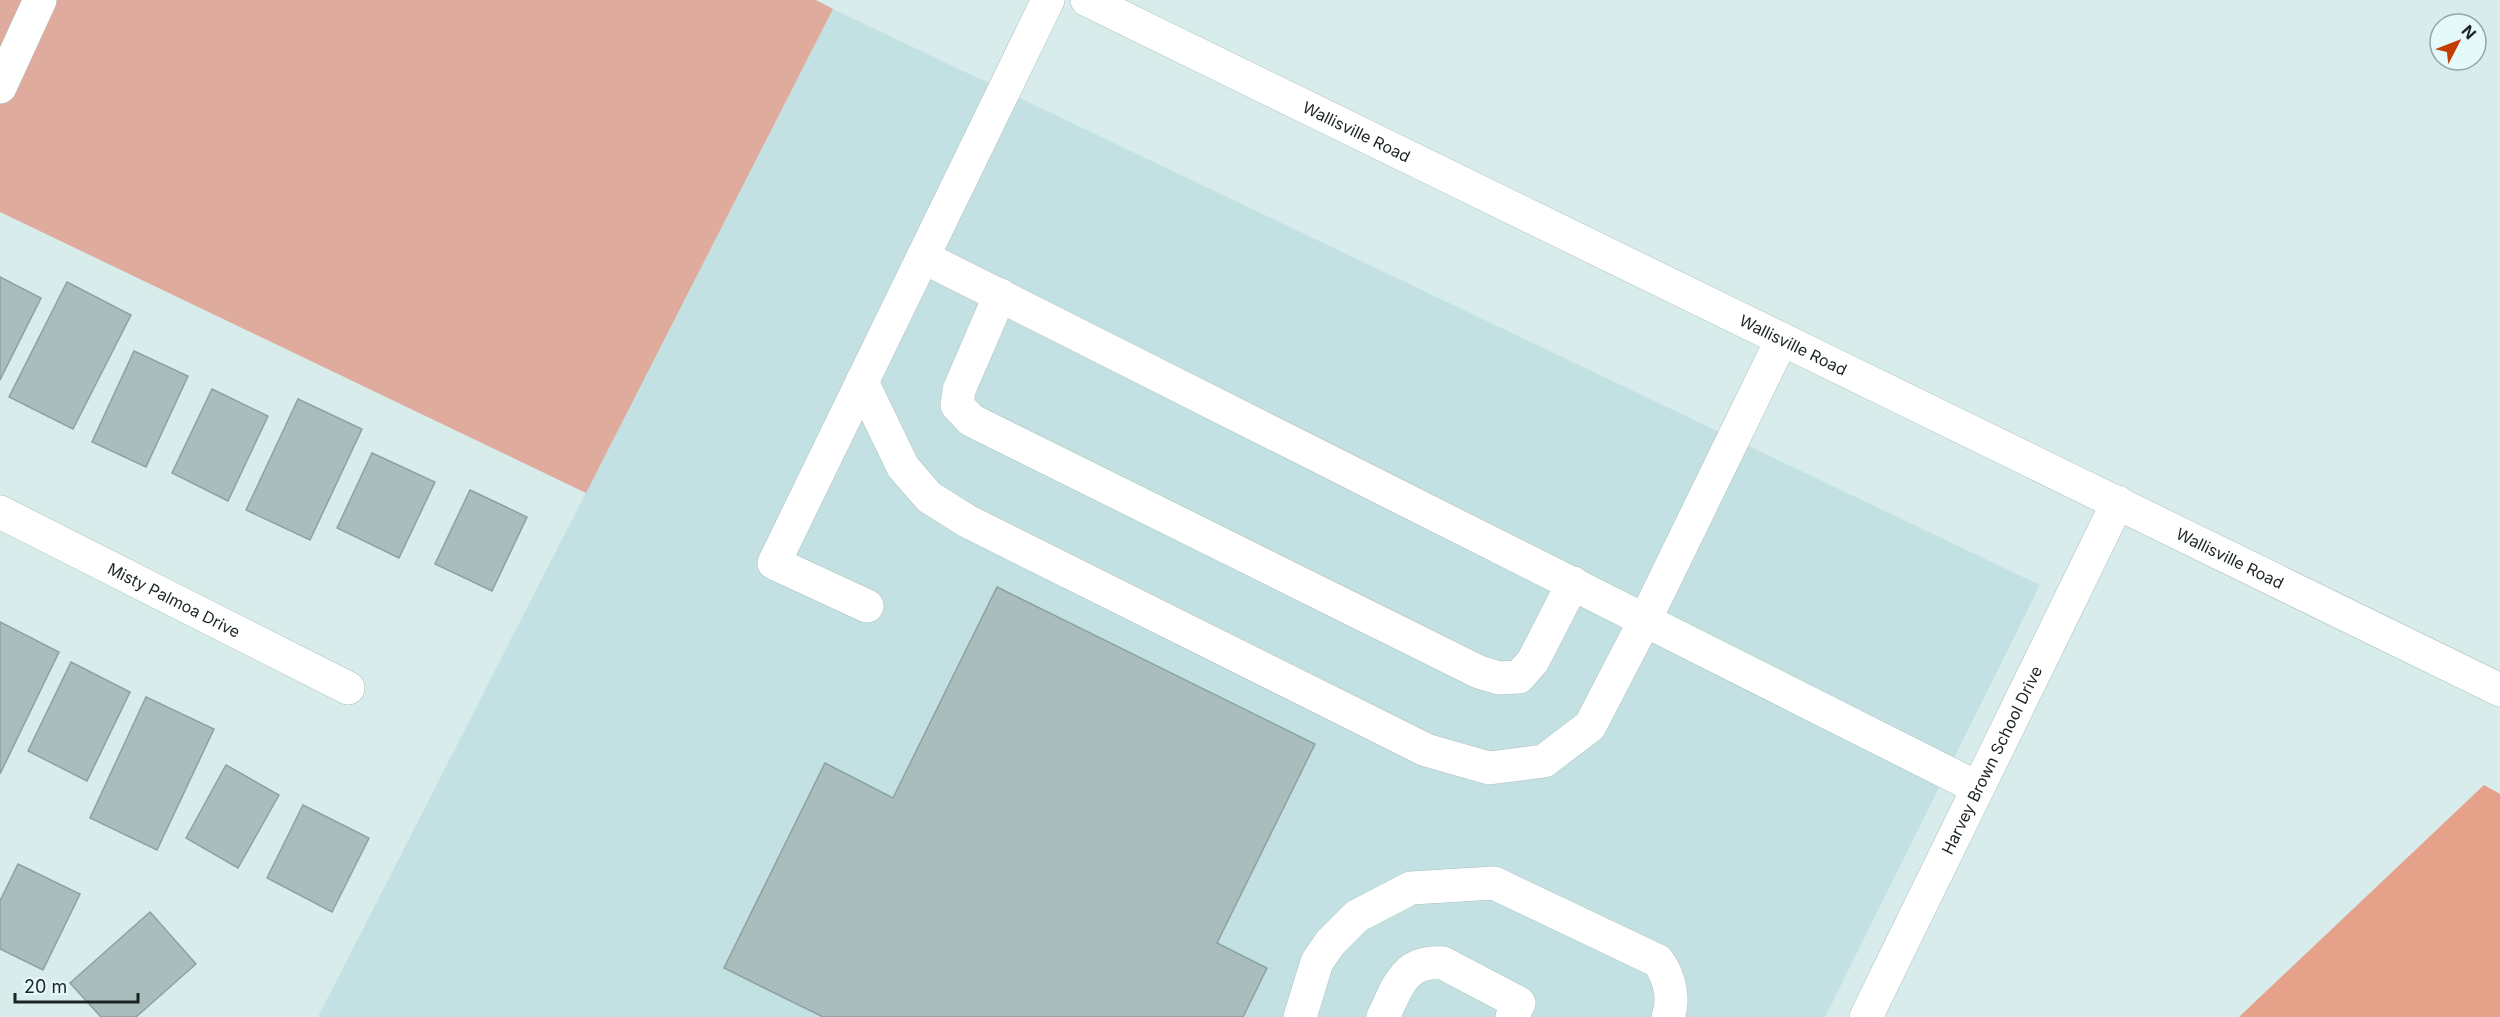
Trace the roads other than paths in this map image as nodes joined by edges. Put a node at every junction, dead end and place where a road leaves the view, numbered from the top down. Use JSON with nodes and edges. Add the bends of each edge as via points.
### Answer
{"nodes":[{"id":1,"x":40,"y":0,"type":"edge"},
{"id":2,"x":1048,"y":0,"type":"edge"},
{"id":3,"x":1087,"y":0,"type":"edge"},
{"id":4,"x":0,"y":87,"type":"edge"},
{"id":5,"x":923,"y":257,"type":"junction"},
{"id":6,"x":1000,"y":295,"type":"junction"},
{"id":7,"x":1782,"y":339,"type":"junction"},
{"id":8,"x":862,"y":382,"type":"junction"},
{"id":9,"x":2118,"y":502,"type":"junction"},
{"id":10,"x":0,"y":512,"type":"edge"},
{"id":11,"x":1573,"y":584,"type":"junction"},
{"id":12,"x":867,"y":606,"type":"dead end"},
{"id":13,"x":1645,"y":620,"type":"junction"},
{"id":14,"x":348,"y":688,"type":"dead end"},
{"id":15,"x":2500,"y":690,"type":"edge"},
{"id":16,"x":1978,"y":788,"type":"junction"},
{"id":17,"x":1300,"y":1017,"type":"edge"},
{"id":18,"x":1383,"y":1017,"type":"edge"},
{"id":19,"x":1512,"y":1017,"type":"edge"},
{"id":20,"x":1668,"y":1017,"type":"edge"},
{"id":21,"x":1866,"y":1017,"type":"edge"}],
"edges":[{"from":1,"to":4,"type":"main road"},
{"from":2,"to":5,"type":"main road"},
{"from":3,"to":7,"type":"main road","name":"Wallisville Road"},
{"from":5,"to":6,"type":"main road"},
{"from":5,"to":8,"type":"main road"},
{"from":6,"to":11,"type":"main road"},
{"from":6,"to":11,"type":"main road","via":[[959,390],[957,405],[971,420],[1479,672],[1499,678],[1519,677],[1533,661]]},
{"from":7,"to":9,"type":"main road","name":"Wallisville Road"},
{"from":7,"to":13,"type":"main road"},
{"from":8,"to":12,"type":"main road","via":[[774,563]]},
{"from":8,"to":13,"type":"main road","via":[[903,467],[929,496],[948,509],[1426,750],[1489,768],[1544,761],[1590,726]]},
{"from":9,"to":15,"type":"main road","name":"Wallisville Road"},
{"from":9,"to":16,"type":"main road","name":"Harvey Brown School Drive"},
{"from":10,"to":14,"type":"main road","name":"Misty Palmoa Drive"},
{"from":11,"to":13,"type":"main road"},
{"from":13,"to":16,"type":"main road"},
{"from":16,"to":21,"type":"main road","name":"Harvey Brown School Drive"},
{"from":17,"to":20,"type":"main road","via":[[1317,962],[1357,916],[1411,888],[1494,883],[1658,961],[1671,990]]},
{"from":18,"to":19,"type":"main road","via":[[1405,974],[1432,962],[1443,963],[1519,1003]]}]}
